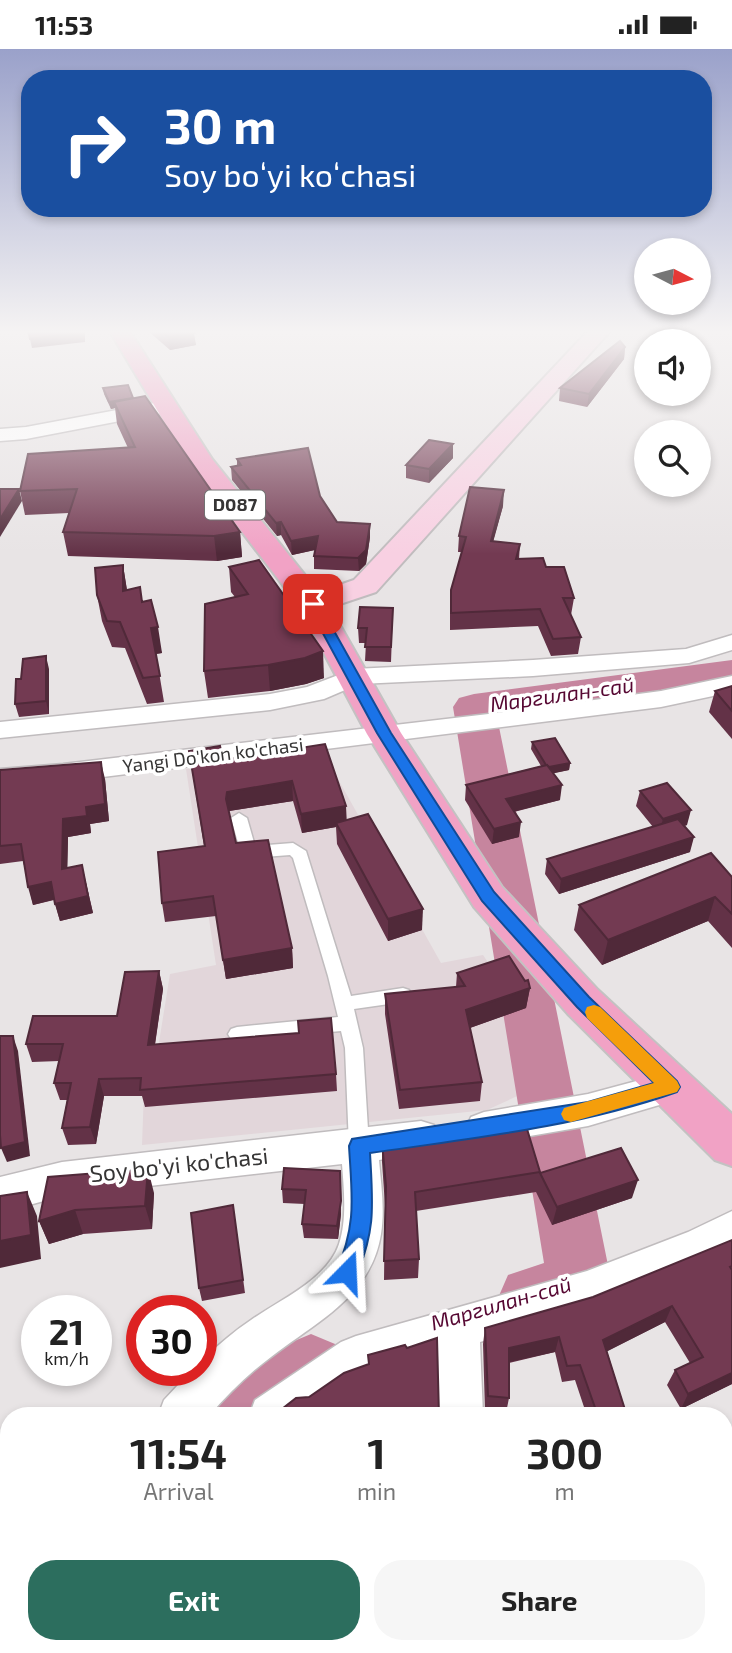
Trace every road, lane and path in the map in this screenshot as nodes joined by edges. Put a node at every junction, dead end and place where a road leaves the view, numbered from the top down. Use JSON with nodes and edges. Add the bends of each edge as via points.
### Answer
{"nodes":[{"id":1,"x":531,"y":405,"type":"edge"},
{"id":2,"x":165,"y":407,"type":"joint"},
{"id":3,"x":0,"y":435,"type":"edge"},
{"id":4,"x":313,"y":604,"type":"junction"},
{"id":5,"x":732,"y":642,"type":"edge"},
{"id":6,"x":354,"y":677,"type":"junction"},
{"id":7,"x":732,"y":684,"type":"edge"},
{"id":8,"x":0,"y":730,"type":"edge"},
{"id":9,"x":384,"y":733,"type":"junction"},
{"id":10,"x":0,"y":778,"type":"edge"},
{"id":11,"x":239,"y":818,"type":"dead end"},
{"id":12,"x":418,"y":993,"type":"edge"},
{"id":13,"x":343,"y":1004,"type":"junction"},
{"id":14,"x":348,"y":1023,"type":"junction"},
{"id":15,"x":237,"y":1034,"type":"dead end"},
{"id":16,"x":670,"y":1087,"type":"junction"},
{"id":17,"x":731,"y":1143,"type":"edge"},
{"id":18,"x":359,"y":1146,"type":"junction"},
{"id":19,"x":0,"y":1195,"type":"edge"},
{"id":20,"x":732,"y":1229,"type":"edge"},
{"id":21,"x":459,"y":1327,"type":"junction"},
{"id":22,"x":189,"y":1407,"type":"edge"},
{"id":23,"x":284,"y":1407,"type":"edge"},
{"id":24,"x":461,"y":1407,"type":"edge"}],
"edges":[{"from":1,"to":4,"type":"main road","via":[[365,586]]},
{"from":2,"to":3,"type":"street"},
{"from":2,"to":4,"type":"main road","number":"D087","via":[[202,463]]},
{"from":4,"to":6,"type":"main road","number":"D087"},
{"from":5,"to":6,"type":"street","via":[[689,656]]},
{"from":6,"to":8,"type":"street","via":[[312,694],[233,707]]},
{"from":6,"to":9,"type":"main road","number":"D087"},
{"from":7,"to":9,"type":"street","name":"Yangi Do'kon ko'chasi","via":[[661,699]]},
{"from":9,"to":10,"type":"street","name":"Yangi Do'kon ko'chasi"},
{"from":9,"to":16,"type":"main road","number":"D087","via":[[488,897],[583,1002]]},
{"from":11,"to":13,"type":"lane","via":[[247,849],[293,849],[300,855]]},
{"from":12,"to":13,"type":"lane"},
{"from":13,"to":14,"type":"lane"},
{"from":14,"to":15,"type":"lane"},
{"from":14,"to":18,"type":"lane","via":[[354,1048]]},
{"from":16,"to":17,"type":"main road","number":"D087"},
{"from":16,"to":18,"type":"street","name":"Soy bo'yi ko'chasi","via":[[588,1111]]},
{"from":18,"to":19,"type":"street","name":"Soy bo'yi ko'chasi","via":[[62,1179]]},
{"from":18,"to":22,"type":"street","via":[[363,1213],[358,1246],[347,1272],[330,1290],[252,1345]]},
{"from":20,"to":21,"type":"street","via":[[586,1291]]},
{"from":21,"to":23,"type":"street","via":[[356,1357]]},
{"from":21,"to":24,"type":"street"}]}
